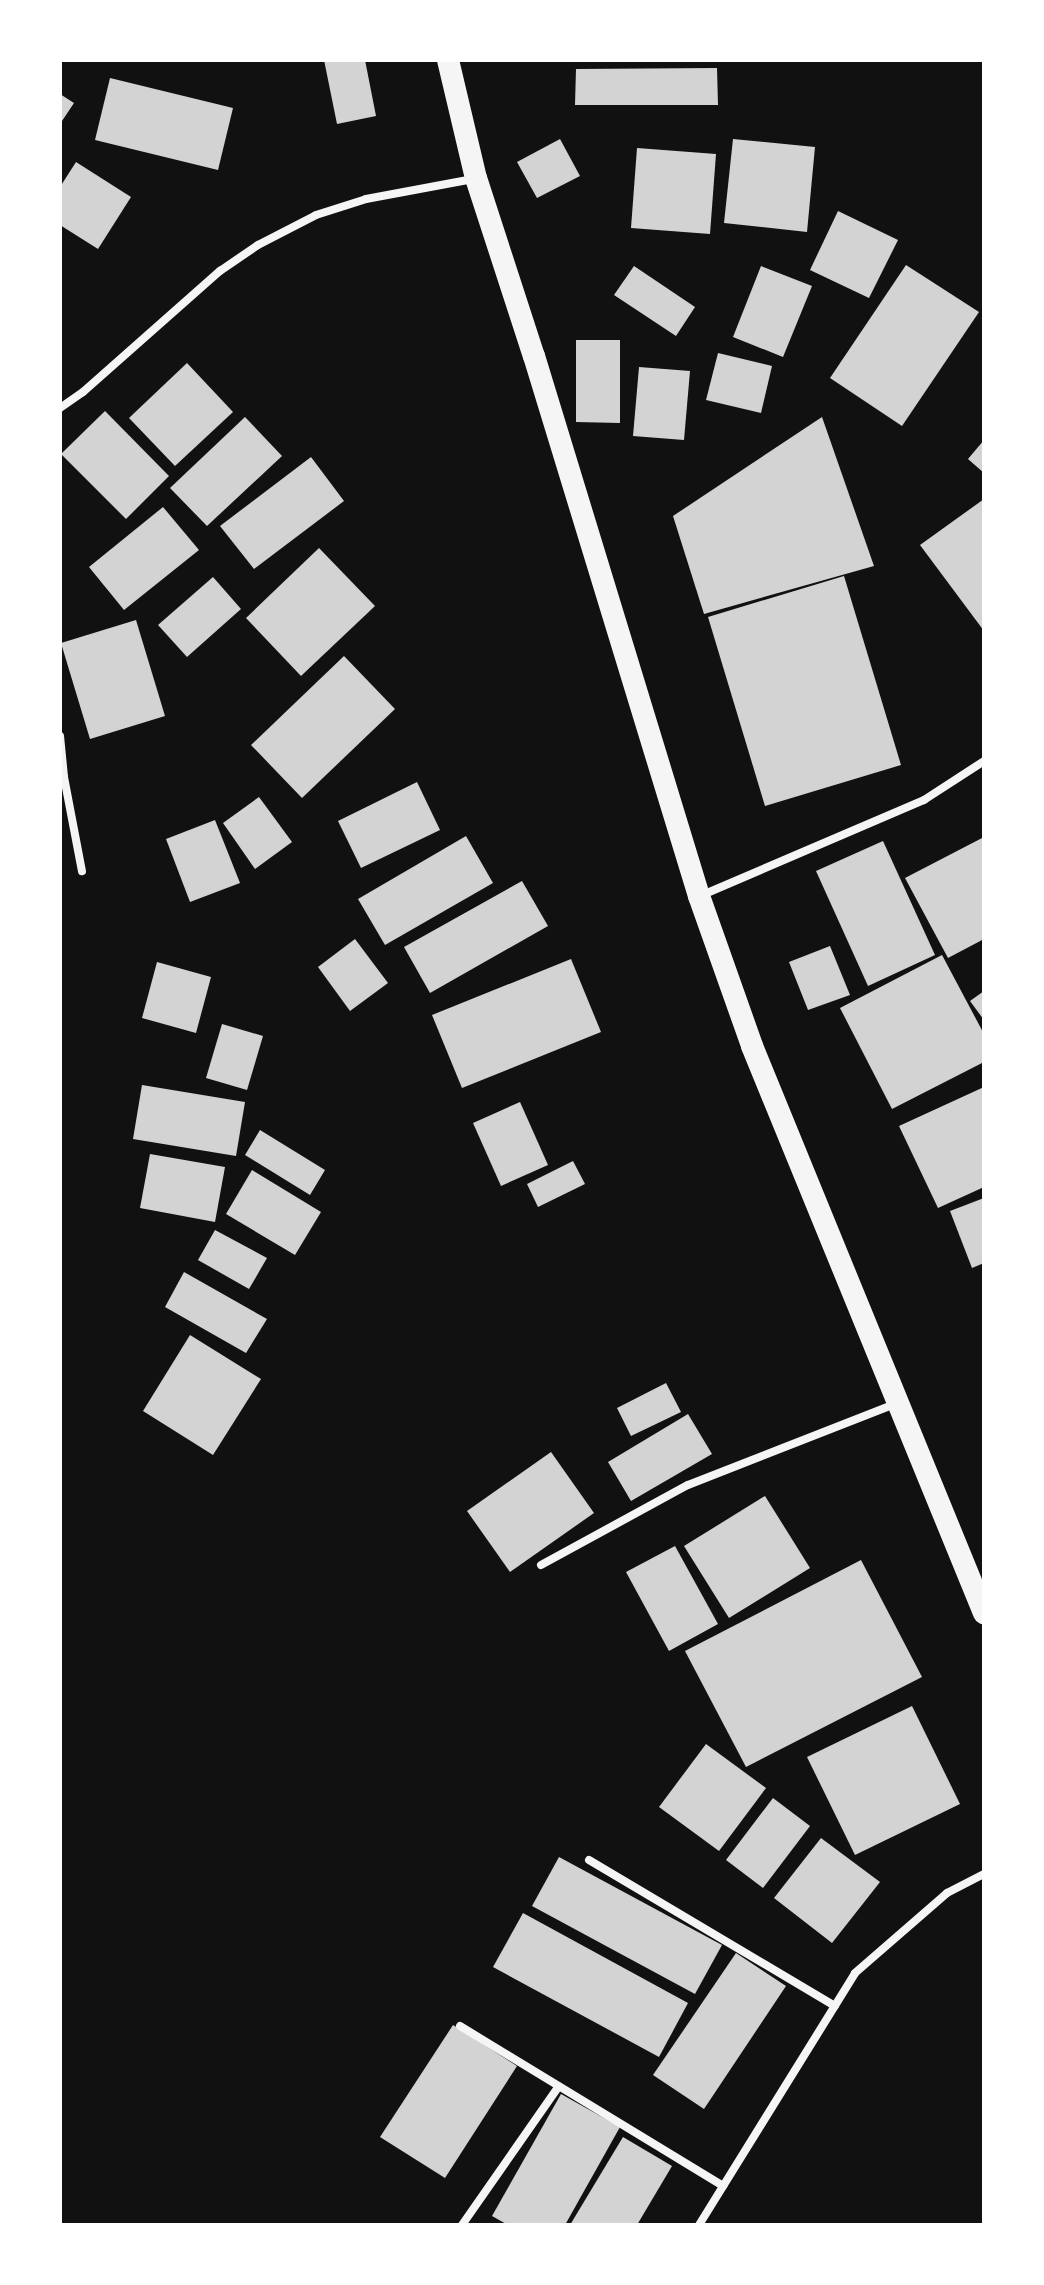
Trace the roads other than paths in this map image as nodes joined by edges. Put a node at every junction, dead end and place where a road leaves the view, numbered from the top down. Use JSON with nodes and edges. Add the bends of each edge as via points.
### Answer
{"nodes":[{"id":1,"x":448,"y":60,"type":"edge"},
{"id":2,"x":476,"y":178,"type":"junction"},
{"id":3,"x":60,"y":408,"type":"edge"},
{"id":4,"x":60,"y":736,"type":"edge"},
{"id":5,"x":984,"y":761,"type":"edge"},
{"id":6,"x":82,"y":871,"type":"dead end"},
{"id":7,"x":699,"y":896,"type":"junction"},
{"id":8,"x":898,"y":1403,"type":"junction"},
{"id":9,"x":541,"y":1565,"type":"dead end"},
{"id":10,"x":984,"y":1613,"type":"edge"},
{"id":11,"x":589,"y":1860,"type":"dead end"},
{"id":12,"x":984,"y":1874,"type":"edge"},
{"id":13,"x":835,"y":2006,"type":"junction"},
{"id":14,"x":460,"y":2026,"type":"dead end"},
{"id":15,"x":559,"y":2086,"type":"junction"},
{"id":16,"x":723,"y":2186,"type":"junction"},
{"id":17,"x":462,"y":2225,"type":"edge"},
{"id":18,"x":699,"y":2225,"type":"edge"}],
"edges":[{"from":1,"to":2,"type":"highway"},
{"from":2,"to":3,"type":"street","via":[[366,199],[316,215],[258,245],[220,271]]},
{"from":2,"to":7,"type":"highway"},
{"from":4,"to":6,"type":"street"},
{"from":5,"to":7,"type":"street","via":[[924,800]]},
{"from":7,"to":8,"type":"highway","via":[[752,1046]]},
{"from":8,"to":9,"type":"street","via":[[688,1485]]},
{"from":8,"to":10,"type":"highway"},
{"from":11,"to":13,"type":"street"},
{"from":12,"to":13,"type":"street","via":[[947,1893],[855,1973]]},
{"from":13,"to":16,"type":"street"},
{"from":14,"to":15,"type":"street"},
{"from":15,"to":16,"type":"street"},
{"from":15,"to":17,"type":"street"},
{"from":16,"to":18,"type":"street"}]}
